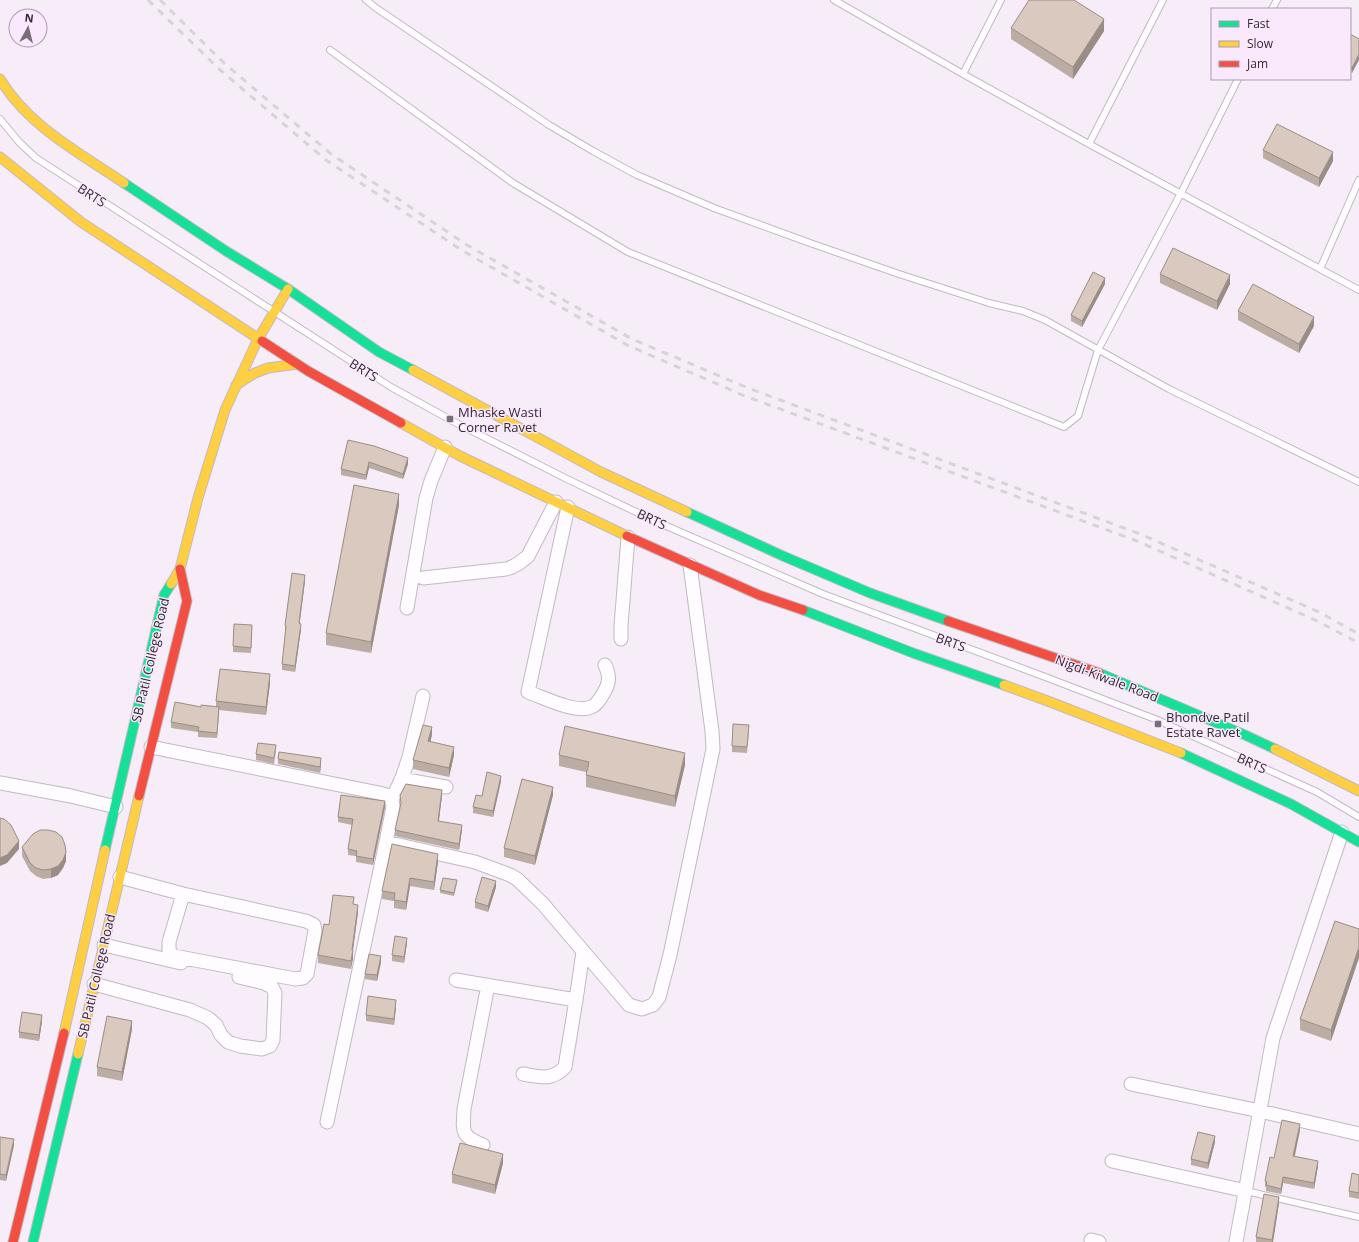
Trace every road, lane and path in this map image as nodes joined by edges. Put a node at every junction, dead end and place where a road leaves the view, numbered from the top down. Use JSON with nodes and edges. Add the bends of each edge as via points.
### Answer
{"nodes":[{"id":1,"x":366,"y":0,"type":"edge"},
{"id":2,"x":834,"y":0,"type":"edge"},
{"id":3,"x":1001,"y":0,"type":"edge"},
{"id":4,"x":1163,"y":0,"type":"edge"},
{"id":5,"x":330,"y":50,"type":"dead end"},
{"id":6,"x":963,"y":74,"type":"junction"},
{"id":7,"x":0,"y":80,"type":"edge"},
{"id":8,"x":1238,"y":80,"type":"edge"},
{"id":9,"x":0,"y":119,"type":"edge"},
{"id":10,"x":1089,"y":144,"type":"junction"},
{"id":11,"x":0,"y":157,"type":"edge"},
{"id":12,"x":1359,"y":180,"type":"edge"},
{"id":13,"x":1181,"y":193,"type":"junction"},
{"id":14,"x":1320,"y":269,"type":"junction"},
{"id":15,"x":288,"y":289,"type":"junction"},
{"id":16,"x":1359,"y":290,"type":"edge"},
{"id":17,"x":274,"y":312,"type":"junction"},
{"id":18,"x":258,"y":339,"type":"junction"},
{"id":19,"x":1098,"y":350,"type":"junction"},
{"id":20,"x":297,"y":364,"type":"junction"},
{"id":21,"x":236,"y":385,"type":"junction"},
{"id":22,"x":444,"y":447,"type":"junction"},
{"id":23,"x":1359,"y":482,"type":"edge"},
{"id":24,"x":556,"y":502,"type":"junction"},
{"id":25,"x":568,"y":507,"type":"junction"},
{"id":26,"x":628,"y":537,"type":"junction"},
{"id":27,"x":690,"y":565,"type":"junction"},
{"id":28,"x":180,"y":569,"type":"junction"},
{"id":29,"x":423,"y":578,"type":"dead end"},
{"id":30,"x":407,"y":608,"type":"dead end"},
{"id":31,"x":621,"y":639,"type":"dead end"},
{"id":32,"x":605,"y":665,"type":"dead end"},
{"id":33,"x":423,"y":696,"type":"dead end"},
{"id":34,"x":151,"y":747,"type":"junction"},
{"id":35,"x":401,"y":779,"type":"junction"},
{"id":36,"x":0,"y":782,"type":"edge"},
{"id":37,"x":446,"y":787,"type":"dead end"},
{"id":38,"x":1359,"y":791,"type":"edge"},
{"id":39,"x":392,"y":799,"type":"junction"},
{"id":40,"x":116,"y":806,"type":"junction"},
{"id":41,"x":1359,"y":817,"type":"edge"},
{"id":42,"x":1342,"y":832,"type":"junction"},
{"id":43,"x":386,"y":842,"type":"junction"},
{"id":44,"x":1359,"y":842,"type":"edge"},
{"id":45,"x":120,"y":877,"type":"junction"},
{"id":46,"x":183,"y":894,"type":"junction"},
{"id":47,"x":104,"y":945,"type":"junction"},
{"id":48,"x":583,"y":952,"type":"junction"},
{"id":49,"x":456,"y":980,"type":"dead end"},
{"id":50,"x":94,"y":984,"type":"junction"},
{"id":51,"x":488,"y":985,"type":"junction"},
{"id":52,"x":576,"y":1000,"type":"junction"},
{"id":53,"x":523,"y":1074,"type":"dead end"},
{"id":54,"x":1131,"y":1084,"type":"dead end"},
{"id":55,"x":1260,"y":1111,"type":"junction"},
{"id":56,"x":327,"y":1122,"type":"dead end"},
{"id":57,"x":1359,"y":1134,"type":"edge"},
{"id":58,"x":483,"y":1145,"type":"dead end"},
{"id":59,"x":1112,"y":1161,"type":"dead end"},
{"id":60,"x":1246,"y":1192,"type":"junction"},
{"id":61,"x":1359,"y":1217,"type":"edge"},
{"id":62,"x":13,"y":1242,"type":"edge"},
{"id":63,"x":33,"y":1242,"type":"edge"},
{"id":64,"x":1236,"y":1242,"type":"edge"}],
"edges":[{"from":1,"to":19,"type":"lane","via":[[549,125],[637,175],[714,208],[824,248],[989,303],[1023,311],[1045,320]]},
{"from":2,"to":6,"type":"lane"},
{"from":3,"to":6,"type":"lane"},
{"from":4,"to":10,"type":"lane"},
{"from":5,"to":19,"type":"lane","via":[[513,183],[628,252],[1064,428],[1078,416]]},
{"from":6,"to":10,"type":"lane"},
{"from":7,"to":15,"type":"main road","name":"Nigdi-Kiwale Road","via":[[38,124],[226,251]]},
{"from":8,"to":13,"type":"lane"},
{"from":9,"to":17,"type":"lane","name":"BRTS","via":[[36,158]]},
{"from":10,"to":13,"type":"lane"},
{"from":11,"to":18,"type":"main road","via":[[81,222]]},
{"from":12,"to":14,"type":"lane"},
{"from":13,"to":14,"type":"lane"},
{"from":13,"to":19,"type":"lane"},
{"from":14,"to":16,"type":"lane"},
{"from":15,"to":17,"type":"main road"},
{"from":15,"to":38,"type":"main road","name":"Nigdi-Kiwale Road","via":[[379,352],[601,472],[870,593],[1094,671],[1245,735]]},
{"from":17,"to":18,"type":"main road"},
{"from":17,"to":41,"type":"lane","name":"BRTS","via":[[391,387],[460,425],[655,522],[822,594],[1155,719],[1317,792]]},
{"from":18,"to":20,"type":"main road"},
{"from":18,"to":21,"type":"main road"},
{"from":19,"to":23,"type":"lane","via":[[1169,389]]},
{"from":20,"to":21,"type":"main road","via":[[255,372]]},
{"from":20,"to":22,"type":"main road"},
{"from":21,"to":28,"type":"main road","via":[[212,450]]},
{"from":22,"to":24,"type":"main road"},
{"from":22,"to":30,"type":"street","via":[[426,498]]},
{"from":24,"to":25,"type":"main road"},
{"from":24,"to":29,"type":"street","via":[[528,556],[514,567]]},
{"from":25,"to":26,"type":"main road"},
{"from":25,"to":32,"type":"street","via":[[528,692],[572,707],[593,707],[607,687],[609,674]]},
{"from":26,"to":27,"type":"main road"},
{"from":26,"to":31,"type":"street"},
{"from":27,"to":42,"type":"main road","via":[[759,595],[1053,703],[1182,754],[1291,804]]},
{"from":27,"to":48,"type":"street","via":[[713,749],[659,997],[653,1005],[642,1009],[629,1005]]},
{"from":28,"to":34,"type":"main road","name":"SB Patil College Road","via":[[187,601]]},
{"from":28,"to":40,"type":"main road","name":"SB Patil College Road","via":[[164,595]]},
{"from":33,"to":35,"type":"street","via":[[409,758]]},
{"from":34,"to":39,"type":"street","via":[[379,793]]},
{"from":34,"to":45,"type":"main road","name":"SB Patil College Road"},
{"from":35,"to":37,"type":"street"},
{"from":35,"to":39,"type":"street"},
{"from":36,"to":40,"type":"street"},
{"from":39,"to":43,"type":"street","via":[[393,807]]},
{"from":40,"to":62,"type":"main road","name":"SB Patil College Road"},
{"from":42,"to":44,"type":"main road"},
{"from":42,"to":55,"type":"street","via":[[1273,1038]]},
{"from":43,"to":48,"type":"street","via":[[475,862],[510,875],[543,904]]},
{"from":43,"to":56,"type":"street"},
{"from":45,"to":46,"type":"street"},
{"from":45,"to":47,"type":"main road","name":"SB Patil College Road"},
{"from":46,"to":46,"type":"street","via":[[306,920],[314,925],[307,974],[303,978],[295,979],[174,956],[169,951],[168,942]]},
{"from":47,"to":50,"type":"main road","name":"SB Patil College Road"},
{"from":47,"to":50,"type":"street","via":[[272,987],[273,1040],[270,1046],[262,1049],[240,1046],[228,1042],[208,1018],[190,1010]]},
{"from":48,"to":52,"type":"street"},
{"from":49,"to":51,"type":"street"},
{"from":50,"to":63,"type":"main road","name":"SB Patil College Road"},
{"from":51,"to":52,"type":"street"},
{"from":51,"to":58,"type":"street","via":[[463,1121],[467,1138]]},
{"from":52,"to":53,"type":"street","via":[[564,1067],[558,1074],[543,1078]]},
{"from":54,"to":55,"type":"street"},
{"from":55,"to":57,"type":"street"},
{"from":55,"to":60,"type":"street"},
{"from":59,"to":60,"type":"street"},
{"from":60,"to":61,"type":"lane"},
{"from":60,"to":64,"type":"street"}]}
